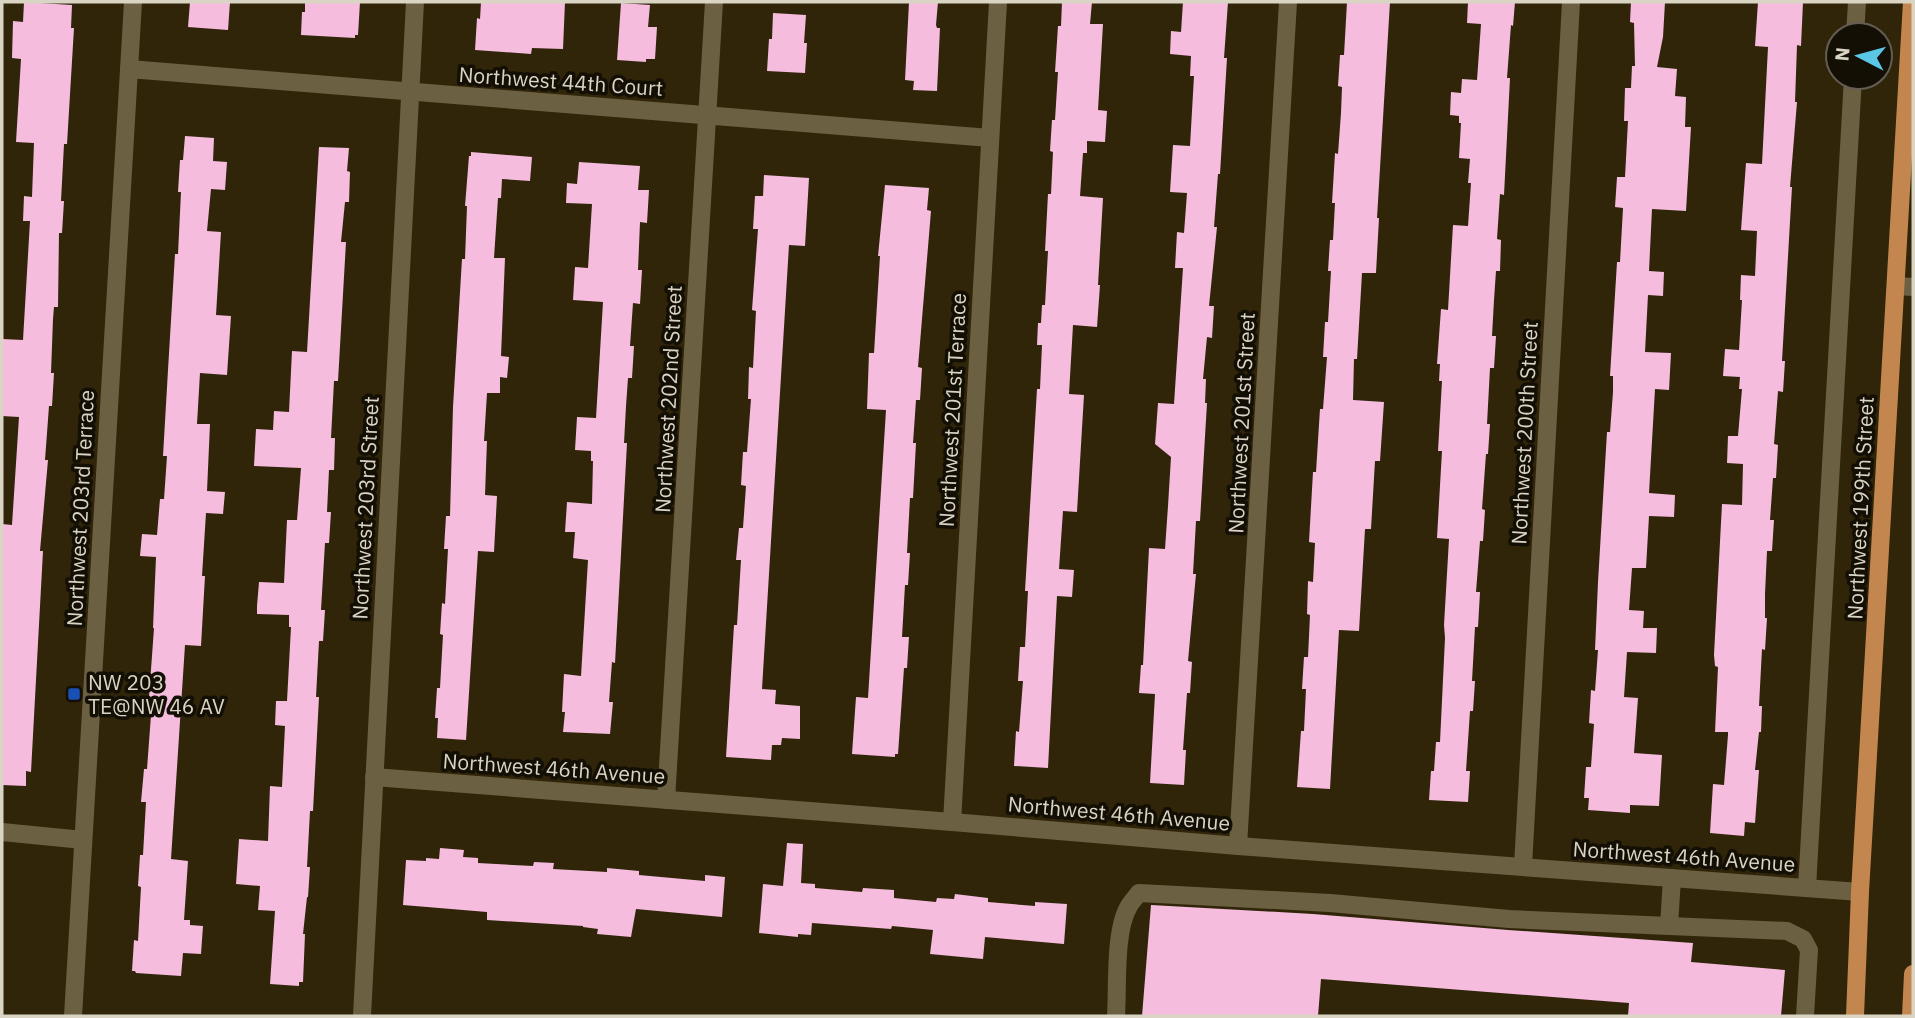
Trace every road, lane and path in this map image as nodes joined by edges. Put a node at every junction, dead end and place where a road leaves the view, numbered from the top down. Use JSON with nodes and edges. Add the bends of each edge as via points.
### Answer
{"nodes":[{"id":1,"x":132,"y":2,"type":"edge"},
{"id":2,"x":415,"y":2,"type":"edge"},
{"id":3,"x":714,"y":2,"type":"edge"},
{"id":4,"x":998,"y":2,"type":"edge"},
{"id":5,"x":1288,"y":2,"type":"edge"},
{"id":6,"x":1571,"y":2,"type":"edge"},
{"id":7,"x":1857,"y":2,"type":"edge"},
{"id":8,"x":1912,"y":2,"type":"edge"},
{"id":9,"x":1856,"y":21,"type":"edge"},
{"id":10,"x":129,"y":69,"type":"junction"},
{"id":11,"x":1852,"y":91,"type":"edge"},
{"id":12,"x":410,"y":92,"type":"junction"},
{"id":13,"x":707,"y":116,"type":"junction"},
{"id":14,"x":990,"y":138,"type":"junction"},
{"id":15,"x":1904,"y":286,"type":"edge"},
{"id":16,"x":374,"y":777,"type":"junction"},
{"id":17,"x":666,"y":800,"type":"junction"},
{"id":18,"x":952,"y":822,"type":"junction"},
{"id":19,"x":2,"y":832,"type":"edge"},
{"id":20,"x":83,"y":840,"type":"junction"},
{"id":21,"x":1238,"y":846,"type":"junction"},
{"id":22,"x":1523,"y":866,"type":"junction"},
{"id":23,"x":1672,"y":878,"type":"junction"},
{"id":24,"x":1807,"y":888,"type":"junction"},
{"id":25,"x":1860,"y":892,"type":"junction"},
{"id":26,"x":1669,"y":926,"type":"junction"},
{"id":27,"x":1913,"y":974,"type":"edge"},
{"id":28,"x":73,"y":1016,"type":"edge"},
{"id":29,"x":362,"y":1016,"type":"edge"},
{"id":30,"x":1116,"y":1016,"type":"edge"},
{"id":31,"x":1805,"y":1016,"type":"edge"},
{"id":32,"x":1855,"y":1016,"type":"edge"},
{"id":33,"x":1911,"y":1016,"type":"edge"}],
"edges":[{"from":1,"to":10,"type":"street","name":"Northwest 203rd Terrace"},
{"from":2,"to":12,"type":"street","name":"Northwest 203rd Street"},
{"from":3,"to":13,"type":"street","name":"Northwest 202nd Street"},
{"from":4,"to":14,"type":"street","name":"Northwest 201st Terrace"},
{"from":5,"to":21,"type":"street","name":"Northwest 201st Street"},
{"from":6,"to":22,"type":"street","name":"Northwest 200th Street"},
{"from":7,"to":9,"type":"street"},
{"from":8,"to":15,"type":"main road","name":"Northwest 199th Street"},
{"from":10,"to":12,"type":"street","name":"Northwest 44th Court"},
{"from":10,"to":20,"type":"street","name":"Northwest 203rd Terrace"},
{"from":11,"to":24,"type":"street"},
{"from":12,"to":13,"type":"street","name":"Northwest 44th Court"},
{"from":12,"to":16,"type":"street","name":"Northwest 203rd Street"},
{"from":13,"to":14,"type":"street","name":"Northwest 44th Court"},
{"from":13,"to":17,"type":"street","name":"Northwest 202nd Street"},
{"from":14,"to":18,"type":"street","name":"Northwest 201st Terrace"},
{"from":15,"to":25,"type":"main road","name":"Northwest 199th Street"},
{"from":16,"to":17,"type":"street","name":"Northwest 46th Avenue"},
{"from":16,"to":29,"type":"street","name":"Northwest 203rd Street"},
{"from":17,"to":18,"type":"street","name":"Northwest 46th Avenue"},
{"from":18,"to":21,"type":"street","name":"Northwest 46th Avenue"},
{"from":19,"to":20,"type":"street"},
{"from":20,"to":28,"type":"street","name":"Northwest 203rd Terrace"},
{"from":21,"to":22,"type":"street","name":"Northwest 46th Avenue"},
{"from":22,"to":23,"type":"street","name":"Northwest 46th Avenue"},
{"from":23,"to":24,"type":"street","name":"Northwest 46th Avenue"},
{"from":23,"to":26,"type":"street"},
{"from":24,"to":25,"type":"street","name":"Northwest 46th Avenue"},
{"from":25,"to":32,"type":"main road","name":"Northwest 199th Street"},
{"from":26,"to":30,"type":"street","via":[[1139,893],[1129,905],[1120,936]]},
{"from":26,"to":31,"type":"street","via":[[1787,931],[1803,939],[1809,950]]},
{"from":27,"to":33,"type":"main road"}]}
